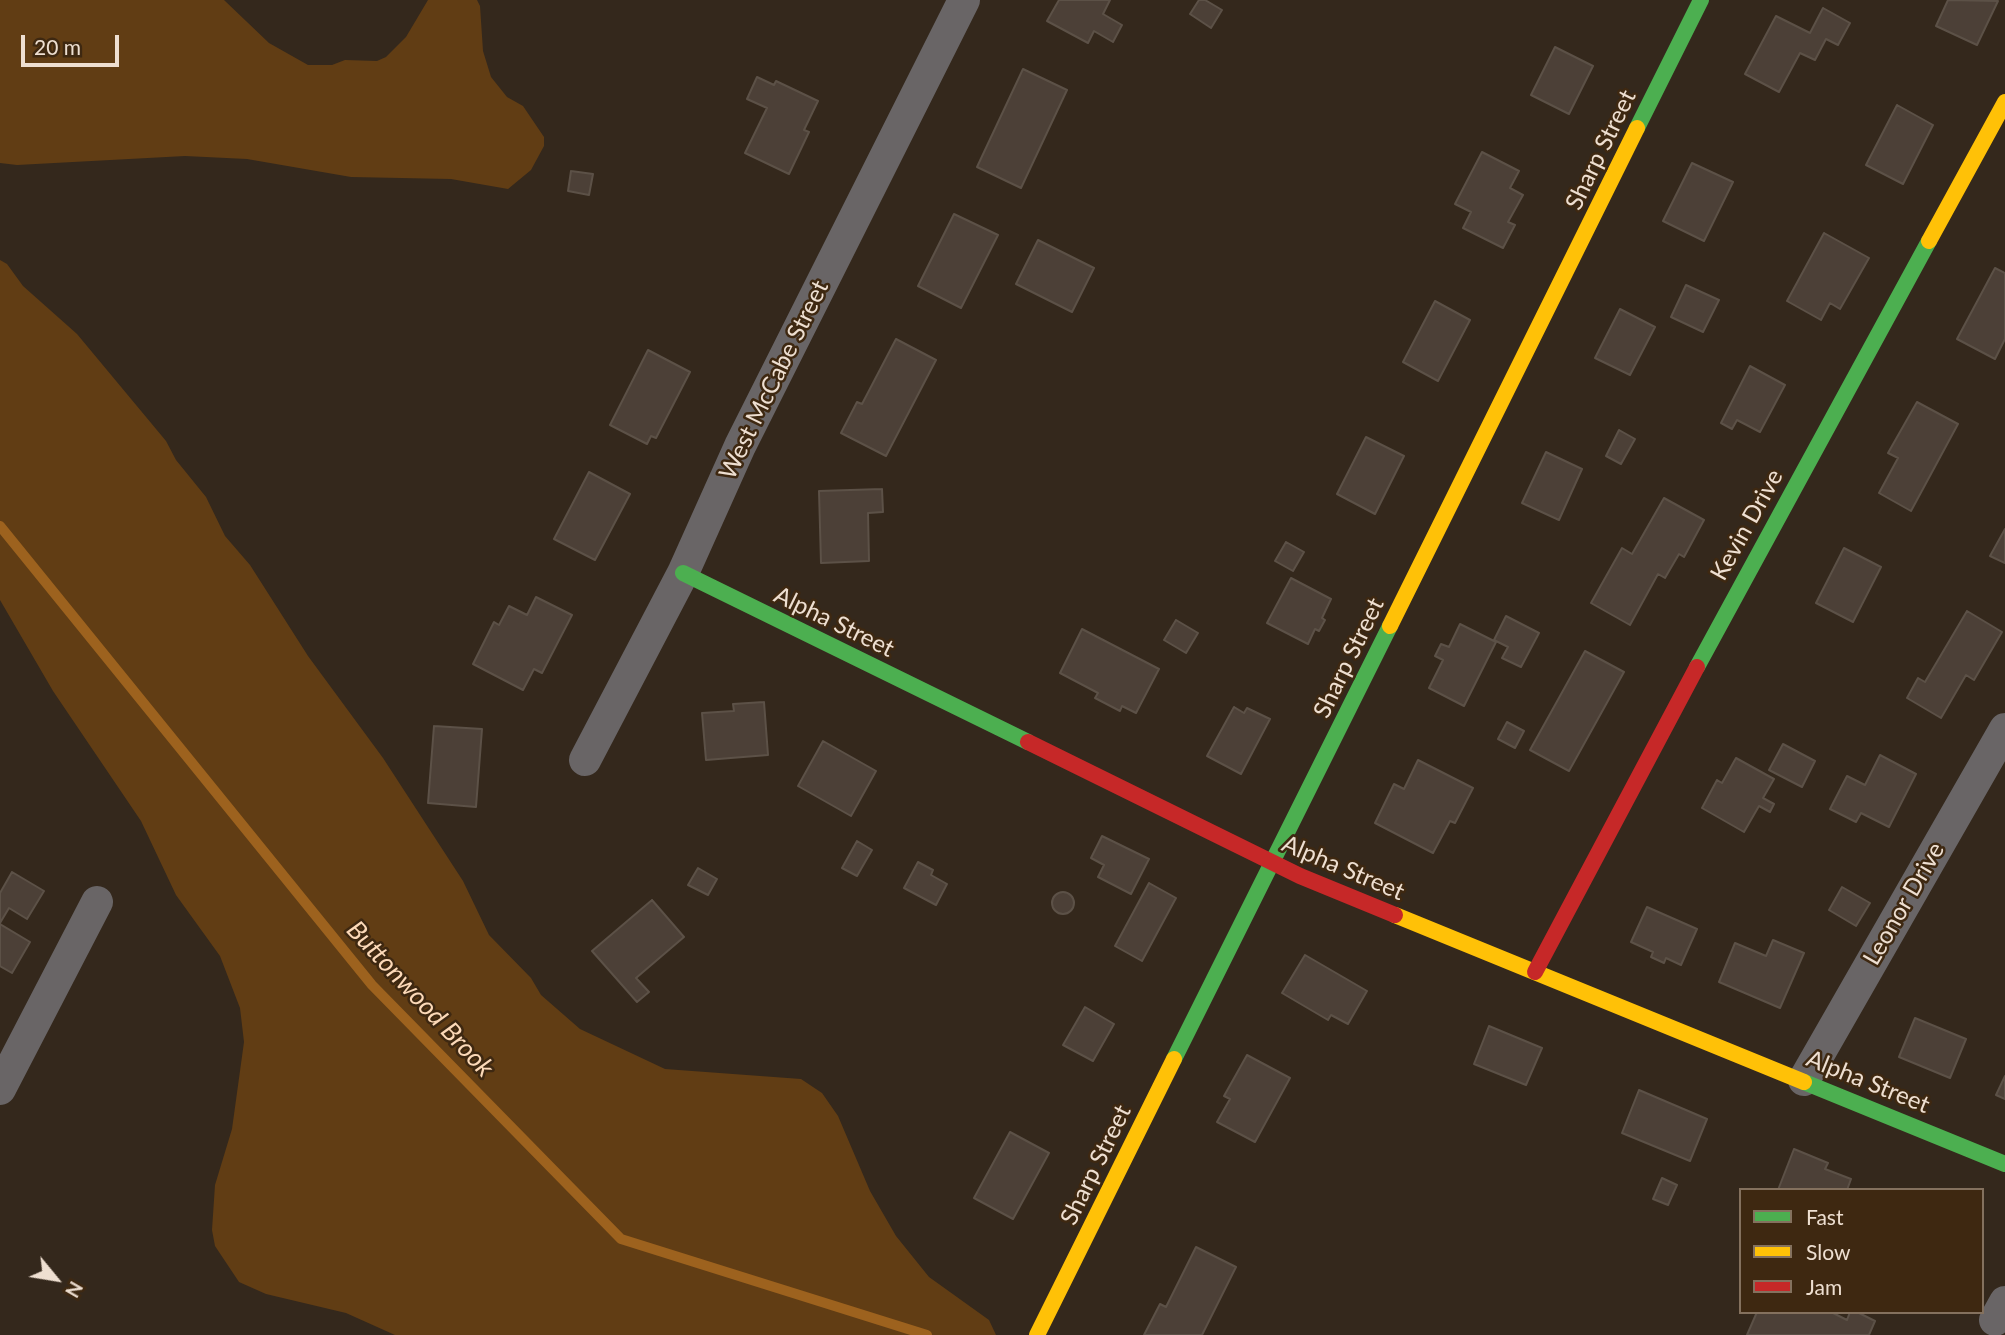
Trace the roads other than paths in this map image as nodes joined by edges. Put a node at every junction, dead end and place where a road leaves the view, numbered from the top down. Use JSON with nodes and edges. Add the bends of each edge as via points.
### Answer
{"nodes":[{"id":1,"x":964,"y":0,"type":"edge"},
{"id":2,"x":1701,"y":0,"type":"edge"},
{"id":3,"x":2005,"y":102,"type":"edge"},
{"id":4,"x":682,"y":573,"type":"junction"},
{"id":5,"x":2005,"y":729,"type":"edge"},
{"id":6,"x":584,"y":760,"type":"dead end"},
{"id":7,"x":1273,"y":863,"type":"junction"},
{"id":8,"x":97,"y":902,"type":"dead end"},
{"id":9,"x":1535,"y":972,"type":"junction"},
{"id":10,"x":1804,"y":1080,"type":"junction"},
{"id":11,"x":0,"y":1089,"type":"edge"},
{"id":12,"x":2005,"y":1164,"type":"edge"},
{"id":13,"x":1037,"y":1335,"type":"edge"}],
"edges":[{"from":1,"to":4,"type":"street","name":"West McCabe Street","via":[[740,446]]},
{"from":2,"to":7,"type":"street","name":"Sharp Street"},
{"from":3,"to":9,"type":"street","name":"Kevin Drive"},
{"from":4,"to":6,"type":"street","name":"West McCabe Street"},
{"from":4,"to":7,"type":"street","name":"Alpha Street"},
{"from":5,"to":10,"type":"street","name":"Leonor Drive"},
{"from":7,"to":9,"type":"street","name":"Alpha Street"},
{"from":7,"to":13,"type":"street","name":"Sharp Street"},
{"from":8,"to":11,"type":"street"},
{"from":9,"to":10,"type":"street","name":"Alpha Street"},
{"from":10,"to":12,"type":"street","name":"Alpha Street"}]}
